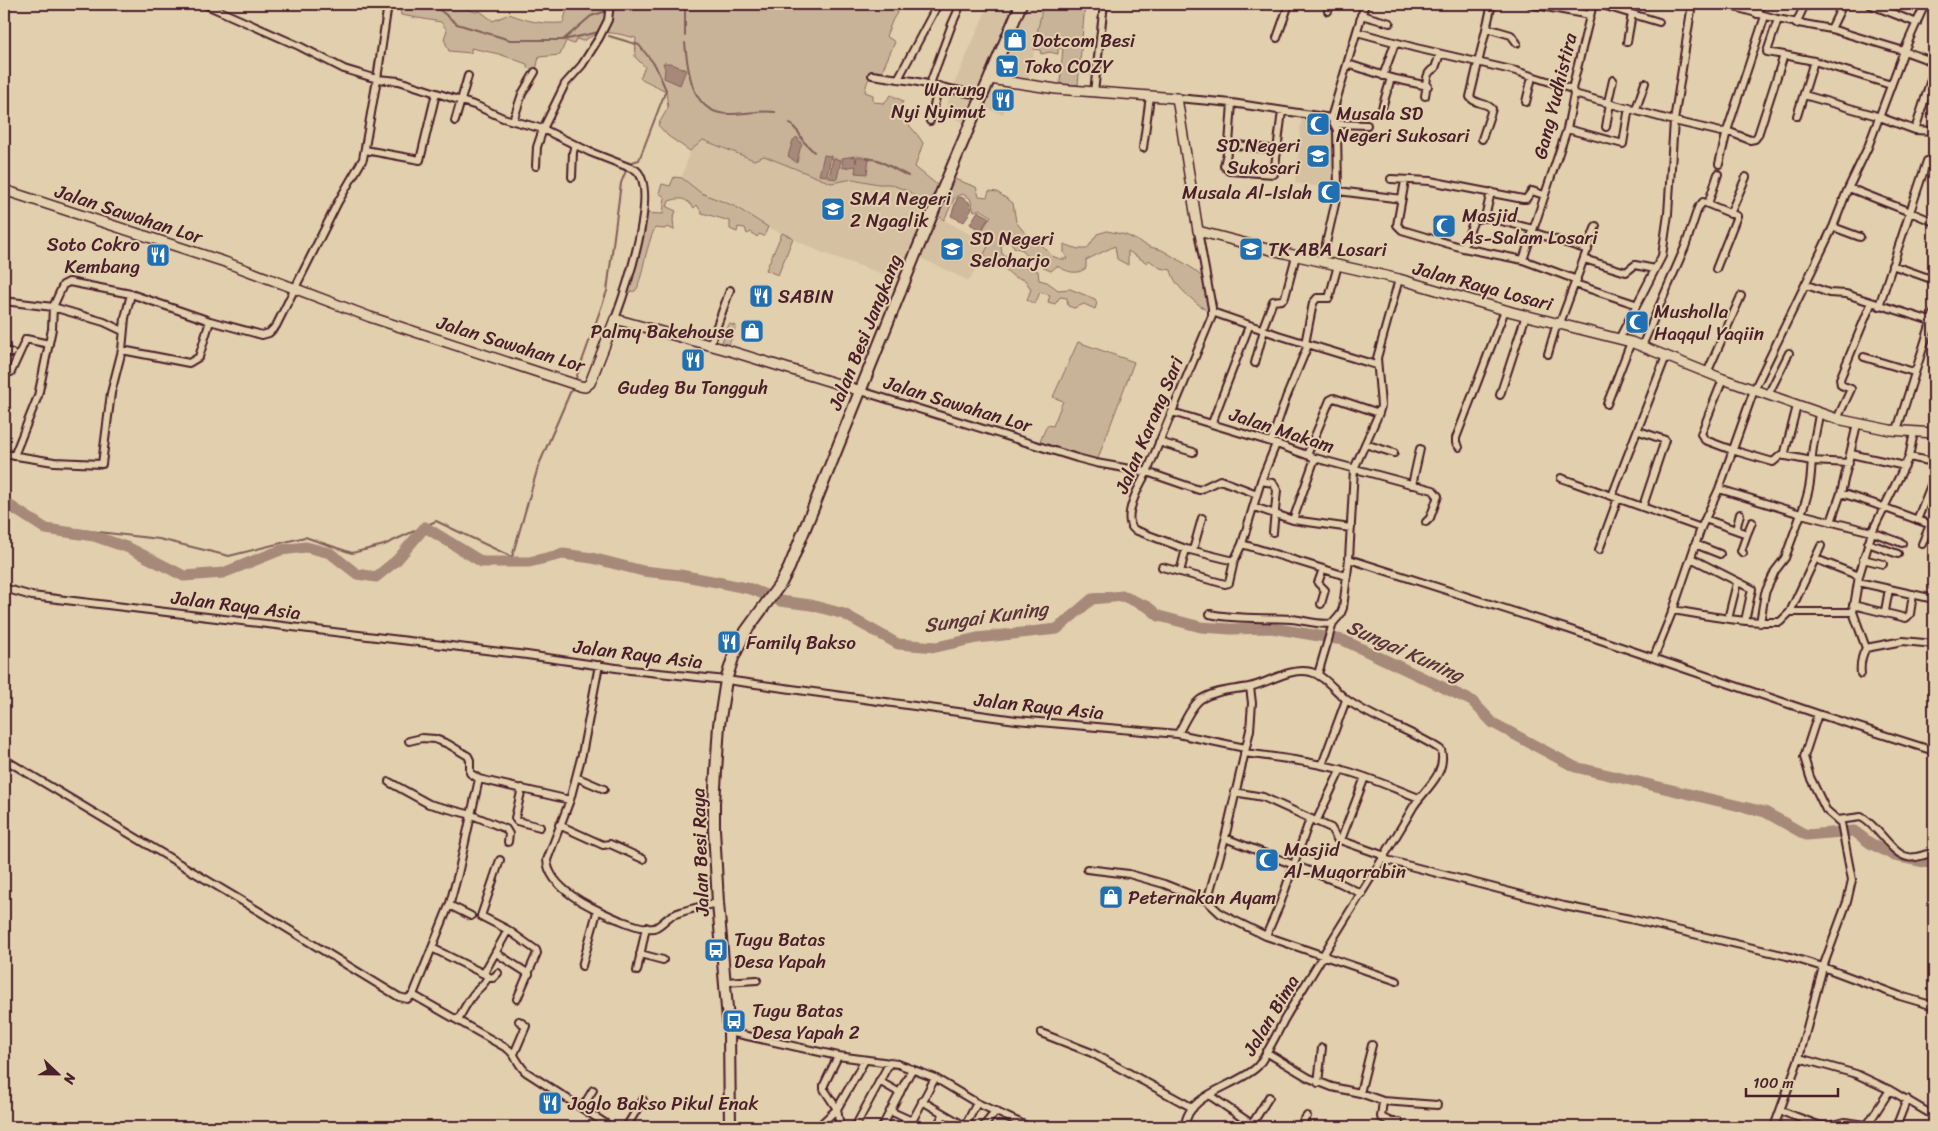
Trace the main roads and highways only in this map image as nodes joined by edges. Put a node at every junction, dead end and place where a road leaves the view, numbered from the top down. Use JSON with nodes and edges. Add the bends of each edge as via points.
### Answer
{"nodes":[{"id":1,"x":1021,"y":4,"type":"edge"},
{"id":2,"x":776,"y":589,"type":"joint"},
{"id":3,"x":730,"y":1127,"type":"edge"}],
"edges":[{"from":1,"to":2,"type":"main road","name":"Jalan Besi Jangkang","via":[[915,255],[789,568]]},
{"from":2,"to":3,"type":"main road","name":"Jalan Besi Raya","via":[[746,631],[733,658],[719,725],[714,803],[718,903],[729,1032]]}]}
